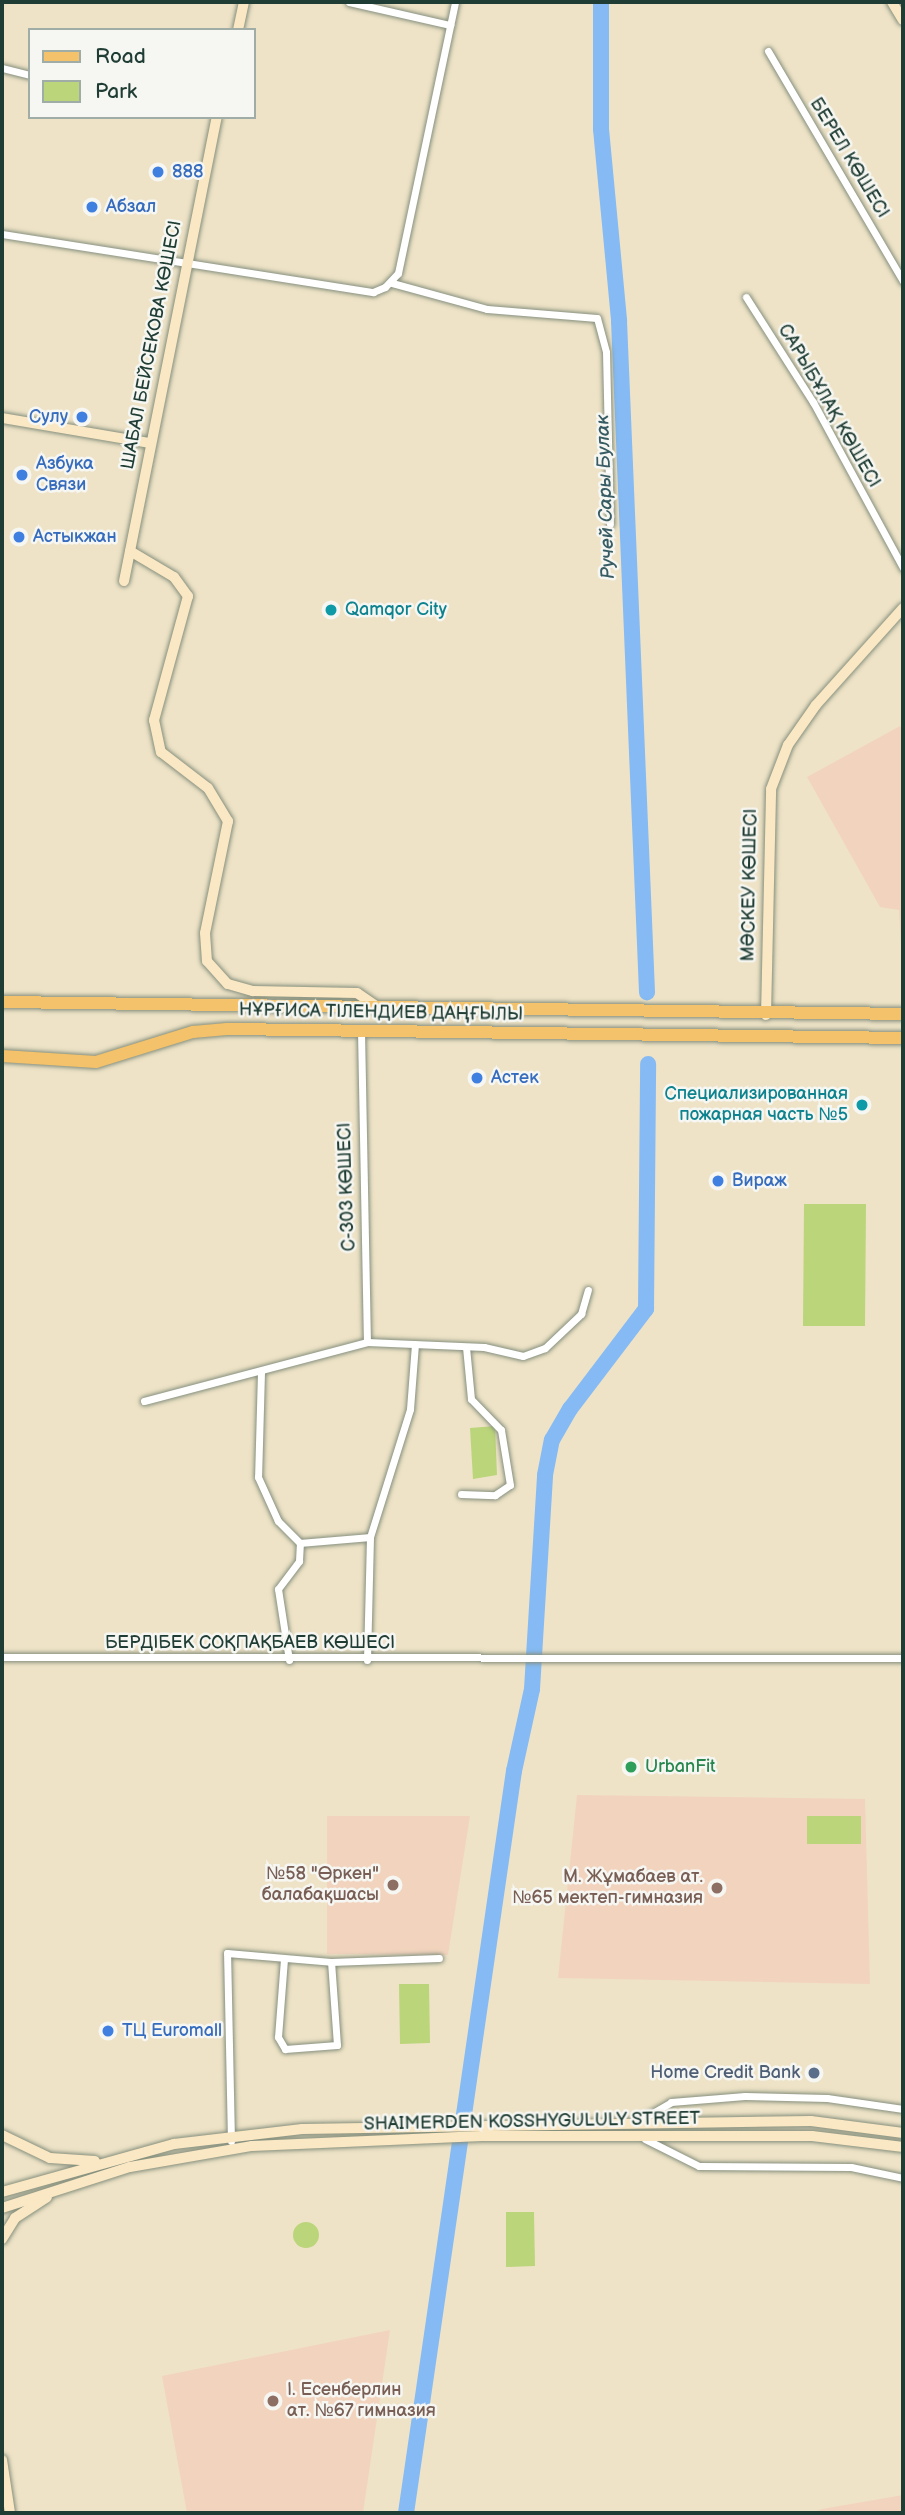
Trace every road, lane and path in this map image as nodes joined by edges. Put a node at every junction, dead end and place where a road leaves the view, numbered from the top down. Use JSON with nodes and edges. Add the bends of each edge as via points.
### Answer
{"nodes":[{"id":1,"x":244,"y":2,"type":"edge"},
{"id":2,"x":349,"y":2,"type":"edge"},
{"id":3,"x":455,"y":2,"type":"edge"},
{"id":4,"x":892,"y":2,"type":"edge"},
{"id":5,"x":903,"y":20,"type":"edge"},
{"id":6,"x":450,"y":25,"type":"junction"},
{"id":7,"x":238,"y":28,"type":"edge"},
{"id":8,"x":768,"y":51,"type":"dead end"},
{"id":9,"x":2,"y":68,"type":"edge"},
{"id":10,"x":28,"y":74,"type":"edge"},
{"id":11,"x":218,"y":119,"type":"edge"},
{"id":12,"x":2,"y":234,"type":"edge"},
{"id":13,"x":185,"y":260,"type":"junction"},
{"id":14,"x":903,"y":281,"type":"edge"},
{"id":15,"x":388,"y":285,"type":"junction"},
{"id":16,"x":746,"y":297,"type":"dead end"},
{"id":17,"x":2,"y":418,"type":"edge"},
{"id":18,"x":150,"y":443,"type":"junction"},
{"id":19,"x":610,"y":524,"type":"dead end"},
{"id":20,"x":130,"y":551,"type":"junction"},
{"id":21,"x":903,"y":568,"type":"edge"},
{"id":22,"x":124,"y":581,"type":"dead end"},
{"id":23,"x":903,"y":608,"type":"edge"},
{"id":24,"x":2,"y":1002,"type":"edge"},
{"id":25,"x":375,"y":1005,"type":"junction"},
{"id":26,"x":552,"y":1009,"type":"junction"},
{"id":27,"x":903,"y":1014,"type":"edge"},
{"id":28,"x":766,"y":1015,"type":"junction"},
{"id":29,"x":361,"y":1031,"type":"junction"},
{"id":30,"x":551,"y":1033,"type":"junction"},
{"id":31,"x":903,"y":1038,"type":"edge"},
{"id":32,"x":765,"y":1041,"type":"junction"},
{"id":33,"x":2,"y":1056,"type":"edge"},
{"id":34,"x":588,"y":1290,"type":"dead end"},
{"id":35,"x":367,"y":1342,"type":"junction"},
{"id":36,"x":415,"y":1344,"type":"junction"},
{"id":37,"x":466,"y":1347,"type":"junction"},
{"id":38,"x":261,"y":1372,"type":"junction"},
{"id":39,"x":144,"y":1401,"type":"dead end"},
{"id":40,"x":461,"y":1494,"type":"dead end"},
{"id":41,"x":370,"y":1537,"type":"junction"},
{"id":42,"x":300,"y":1543,"type":"junction"},
{"id":43,"x":2,"y":1657,"type":"edge"},
{"id":44,"x":903,"y":1657,"type":"edge"},
{"id":45,"x":289,"y":1660,"type":"junction"},
{"id":46,"x":367,"y":1660,"type":"junction"},
{"id":47,"x":439,"y":1958,"type":"dead end"},
{"id":48,"x":284,"y":1959,"type":"junction"},
{"id":49,"x":331,"y":1962,"type":"junction"},
{"id":50,"x":903,"y":2109,"type":"edge"},
{"id":51,"x":636,"y":2122,"type":"junction"},
{"id":52,"x":443,"y":2131,"type":"junction"},
{"id":53,"x":903,"y":2133,"type":"edge"},
{"id":54,"x":2,"y":2135,"type":"edge"},
{"id":55,"x":231,"y":2136,"type":"junction"},
{"id":56,"x":645,"y":2139,"type":"junction"},
{"id":57,"x":903,"y":2147,"type":"edge"},
{"id":58,"x":233,"y":2148,"type":"junction"},
{"id":59,"x":108,"y":2161,"type":"junction"},
{"id":60,"x":903,"y":2178,"type":"edge"},
{"id":61,"x":60,"y":2189,"type":"junction"},
{"id":62,"x":2,"y":2192,"type":"edge"},
{"id":63,"x":2,"y":2208,"type":"edge"},
{"id":64,"x":2,"y":2239,"type":"edge"},
{"id":65,"x":2,"y":2460,"type":"edge"},
{"id":66,"x":9,"y":2513,"type":"edge"}],
"edges":[{"from":1,"to":7,"type":"main road"},
{"from":2,"to":6,"type":"street"},
{"from":3,"to":6,"type":"street"},
{"from":4,"to":5,"type":"main road"},
{"from":6,"to":15,"type":"street"},
{"from":8,"to":14,"type":"street","name":"БЕРЕЛ КӨШЕСІ"},
{"from":9,"to":10,"type":"street"},
{"from":11,"to":13,"type":"main road","name":"ШАБАЛ БЕЙСЕКОВА КӨШЕСІ"},
{"from":12,"to":13,"type":"street"},
{"from":13,"to":15,"type":"street","via":[[373,292]]},
{"from":13,"to":18,"type":"main road","name":"ШАБАЛ БЕЙСЕКОВА КӨШЕСІ"},
{"from":15,"to":19,"type":"street","via":[[487,309],[597,317],[606,352]]},
{"from":16,"to":21,"type":"street","name":"САРЫБҰЛАҚ КӨШЕСІ","via":[[813,402]]},
{"from":17,"to":18,"type":"main road"},
{"from":18,"to":20,"type":"main road","name":"ШАБАЛ БЕЙСЕКОВА КӨШЕСІ"},
{"from":20,"to":22,"type":"main road","name":"ШАБАЛ БЕЙСЕКОВА КӨШЕСІ"},
{"from":20,"to":25,"type":"main road","via":[[174,578],[188,596],[154,720],[161,752],[208,788],[228,821],[205,933],[206,961],[228,984],[253,991],[357,993]]},
{"from":23,"to":28,"type":"main road","name":"МӘСКЕУ КӨШЕСІ","via":[[816,705],[788,745],[771,789]]},
{"from":24,"to":25,"type":"main road","name":"НҰРҒИСА ТІЛЕНДИЕВ ДАҢҒЫЛЫ"},
{"from":25,"to":26,"type":"main road","name":"НҰРҒИСА ТІЛЕНДИЕВ ДАҢҒЫЛЫ"},
{"from":26,"to":28,"type":"main road","name":"НҰРҒИСА ТІЛЕНДИЕВ ДАҢҒЫЛЫ"},
{"from":26,"to":30,"type":"main road"},
{"from":27,"to":28,"type":"main road","name":"НҰРҒИСА ТІЛЕНДИЕВ ДАҢҒЫЛЫ"},
{"from":28,"to":32,"type":"main road","name":"МӘСКЕУ КӨШЕСІ"},
{"from":29,"to":30,"type":"main road","name":"НҰРҒИСА ТІЛЕНДИЕВ ДАҢҒЫЛЫ"},
{"from":29,"to":33,"type":"main road","name":"НҰРҒИСА ТІЛЕНДИЕВ ДАҢҒЫЛЫ","via":[[193,1032],[96,1062]]},
{"from":29,"to":35,"type":"street","name":"С-303 КӨШЕСІ"},
{"from":30,"to":32,"type":"main road","name":"НҰРҒИСА ТІЛЕНДИЕВ ДАҢҒЫЛЫ"},
{"from":31,"to":32,"type":"main road","name":"НҰРҒИСА ТІЛЕНДИЕВ ДАҢҒЫЛЫ"},
{"from":34,"to":37,"type":"street","via":[[581,1314],[545,1348],[523,1356]]},
{"from":35,"to":36,"type":"street"},
{"from":35,"to":38,"type":"street"},
{"from":36,"to":37,"type":"street"},
{"from":36,"to":41,"type":"street","via":[[412,1397]]},
{"from":37,"to":40,"type":"street","via":[[471,1399],[501,1430],[510,1485],[495,1495]]},
{"from":38,"to":39,"type":"street"},
{"from":38,"to":42,"type":"street","via":[[261,1493]]},
{"from":41,"to":42,"type":"street"},
{"from":41,"to":46,"type":"street"},
{"from":42,"to":45,"type":"street","via":[[299,1561],[278,1589]]},
{"from":43,"to":45,"type":"street","name":"БЕРДІБЕК СОҚПАҚБАЕВ КӨШЕСІ"},
{"from":44,"to":46,"type":"street","name":"БЕРДІБЕК СОҚПАҚБАЕВ КӨШЕСІ"},
{"from":45,"to":46,"type":"street","name":"БЕРДІБЕК СОҚПАҚБАЕВ КӨШЕСІ"},
{"from":47,"to":49,"type":"street"},
{"from":48,"to":49,"type":"street"},
{"from":48,"to":49,"type":"street","via":[[278,2037],[285,2049],[337,2045]]},
{"from":48,"to":55,"type":"street","via":[[273,1952],[227,1953]]},
{"from":50,"to":51,"type":"street","via":[[827,2098],[732,2097],[671,2102]]},
{"from":51,"to":52,"type":"main road","name":"SHAIMERDEN KOSSHYGULULY STREET","via":[[481,2123]]},
{"from":51,"to":53,"type":"main road","name":"SHAIMERDEN KOSSHYGULULY STREET","via":[[811,2121]]},
{"from":52,"to":55,"type":"main road","name":"SHAIMERDEN KOSSHYGULULY STREET"},
{"from":52,"to":56,"type":"main road","name":"SHAIMERDEN KOSSHYGULULY STREET"},
{"from":52,"to":58,"type":"main road","name":"SHAIMERDEN KOSSHYGULULY STREET"},
{"from":54,"to":59,"type":"main road","via":[[50,2158]]},
{"from":55,"to":58,"type":"street"},
{"from":55,"to":59,"type":"main road","name":"SHAIMERDEN KOSSHYGULULY STREET"},
{"from":56,"to":57,"type":"main road","name":"SHAIMERDEN KOSSHYGULULY STREET","via":[[812,2136]]},
{"from":56,"to":60,"type":"street","via":[[699,2166],[851,2167]]},
{"from":58,"to":61,"type":"main road","name":"SHAIMERDEN KOSSHYGULULY STREET","via":[[150,2162]]},
{"from":59,"to":62,"type":"main road","name":"SHAIMERDEN KOSSHYGULULY STREET"},
{"from":61,"to":63,"type":"main road","name":"SHAIMERDEN KOSSHYGULULY STREET"},
{"from":61,"to":64,"type":"main road","via":[[15,2218]]},
{"from":65,"to":66,"type":"main road"}]}
